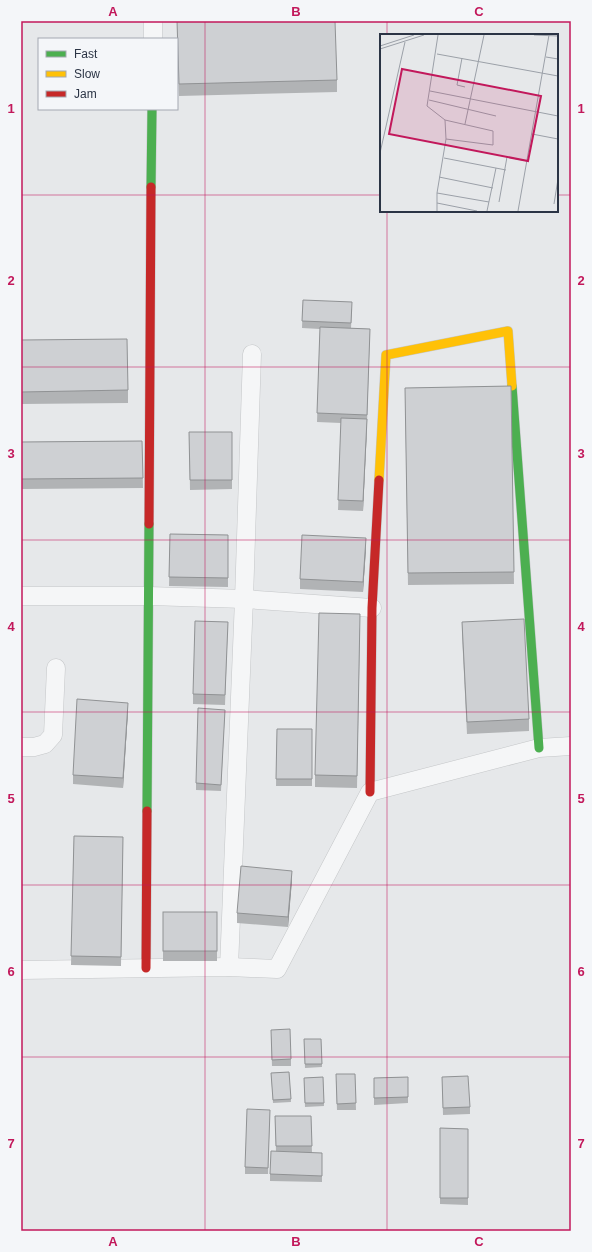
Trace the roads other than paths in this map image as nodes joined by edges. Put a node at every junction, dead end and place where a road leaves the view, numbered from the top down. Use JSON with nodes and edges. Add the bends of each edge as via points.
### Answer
{"nodes":[{"id":1,"x":153,"y":21,"type":"edge"},
{"id":2,"x":153,"y":38,"type":"edge"},
{"id":3,"x":152,"y":110,"type":"edge"},
{"id":4,"x":252,"y":354,"type":"dead end"},
{"id":5,"x":21,"y":596,"type":"edge"},
{"id":6,"x":148,"y":596,"type":"junction"},
{"id":7,"x":244,"y":599,"type":"junction"},
{"id":8,"x":372,"y":608,"type":"junction"},
{"id":9,"x":56,"y":668,"type":"dead end"},
{"id":10,"x":571,"y":746,"type":"edge"},
{"id":11,"x":21,"y":747,"type":"edge"},
{"id":12,"x":539,"y":748,"type":"junction"},
{"id":13,"x":370,"y":792,"type":"junction"},
{"id":14,"x":146,"y":968,"type":"junction"},
{"id":15,"x":229,"y":968,"type":"junction"},
{"id":16,"x":21,"y":970,"type":"edge"}],
"edges":[{"from":1,"to":2,"type":"street"},
{"from":3,"to":6,"type":"street"},
{"from":4,"to":7,"type":"street"},
{"from":5,"to":6,"type":"street"},
{"from":6,"to":7,"type":"street"},
{"from":6,"to":14,"type":"street"},
{"from":7,"to":8,"type":"street"},
{"from":7,"to":15,"type":"street"},
{"from":8,"to":12,"type":"street","via":[[386,355],[508,331]]},
{"from":8,"to":13,"type":"street"},
{"from":9,"to":11,"type":"street","via":[[53,735],[45,744]]},
{"from":10,"to":12,"type":"street"},
{"from":12,"to":13,"type":"street"},
{"from":13,"to":15,"type":"street","via":[[277,969]]},
{"from":14,"to":15,"type":"street"},
{"from":14,"to":16,"type":"street"}]}
